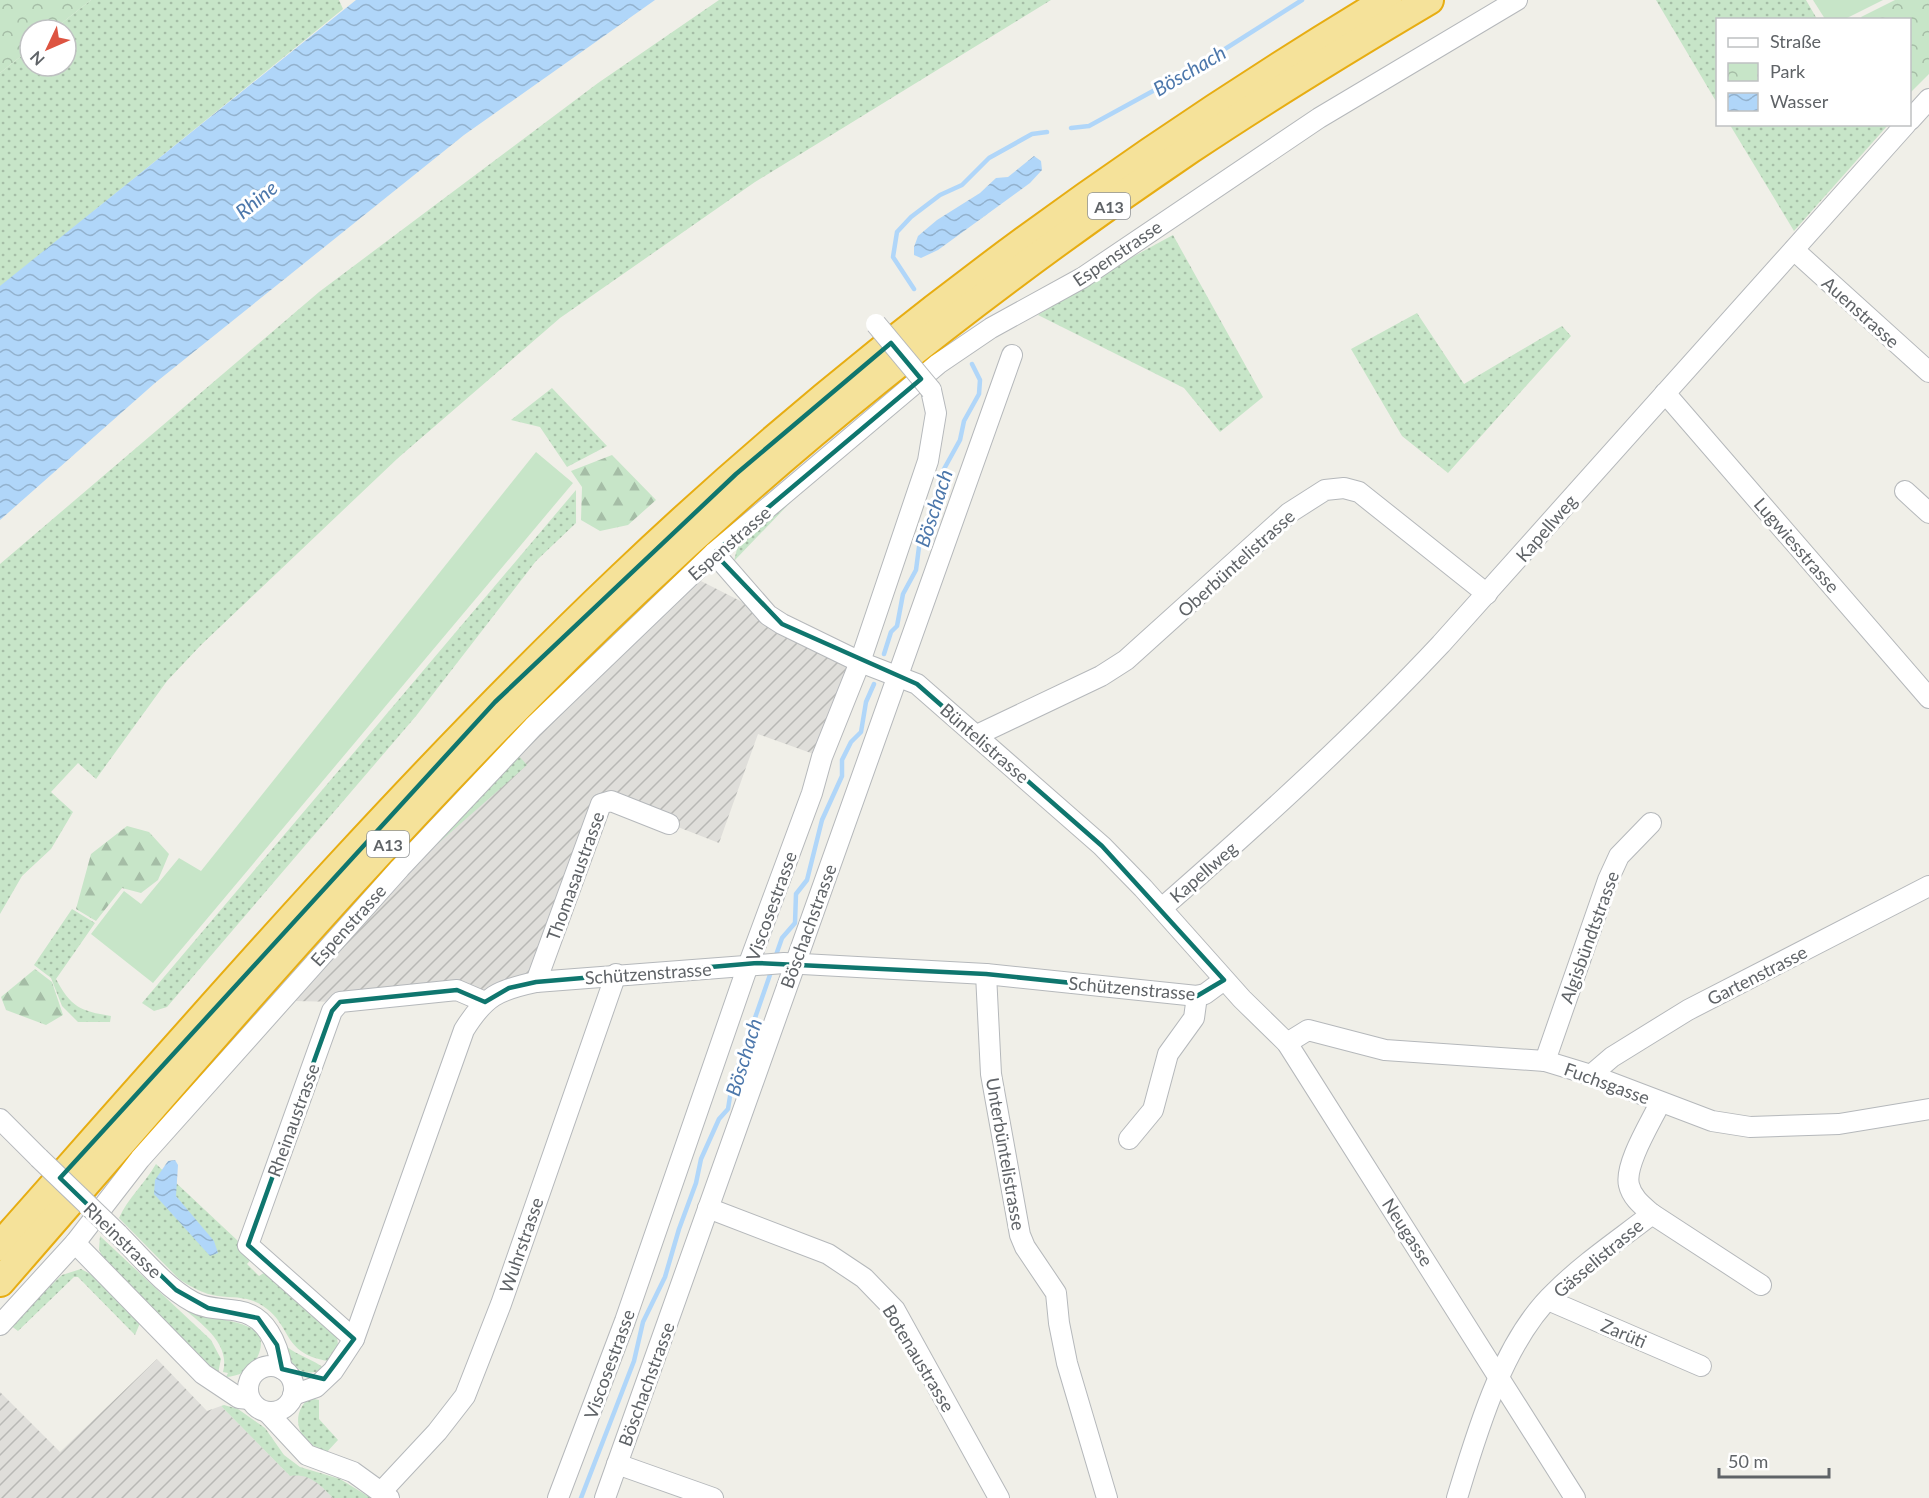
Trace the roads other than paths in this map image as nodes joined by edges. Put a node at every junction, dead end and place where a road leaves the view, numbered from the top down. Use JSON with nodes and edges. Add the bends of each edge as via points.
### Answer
{"nodes":[{"id":1,"x":1387,"y":0,"type":"edge"},
{"id":2,"x":1429,"y":0,"type":"edge"},
{"id":3,"x":1516,"y":0,"type":"edge"},
{"id":4,"x":1929,"y":99,"type":"edge"},
{"id":5,"x":1911,"y":119,"type":"edge"},
{"id":6,"x":1904,"y":126,"type":"edge"},
{"id":7,"x":1794,"y":250,"type":"junction"},
{"id":8,"x":876,"y":324,"type":"dead end"},
{"id":9,"x":1012,"y":355,"type":"dead end"},
{"id":10,"x":1929,"y":372,"type":"edge"},
{"id":11,"x":1665,"y":393,"type":"junction"},
{"id":12,"x":1905,"y":491,"type":"dead end"},
{"id":13,"x":1929,"y":513,"type":"edge"},
{"id":14,"x":714,"y":553,"type":"junction"},
{"id":15,"x":1487,"y":594,"type":"junction"},
{"id":16,"x":860,"y":662,"type":"junction"},
{"id":17,"x":899,"y":676,"type":"junction"},
{"id":18,"x":1929,"y":698,"type":"edge"},
{"id":19,"x":977,"y":735,"type":"junction"},
{"id":20,"x":669,"y":824,"type":"dead end"},
{"id":21,"x":1651,"y":824,"type":"dead end"},
{"id":22,"x":1929,"y":886,"type":"edge"},
{"id":23,"x":1162,"y":908,"type":"junction"},
{"id":24,"x":790,"y":964,"type":"junction"},
{"id":25,"x":753,"y":965,"type":"junction"},
{"id":26,"x":616,"y":974,"type":"junction"},
{"id":27,"x":986,"y":974,"type":"junction"},
{"id":28,"x":1224,"y":980,"type":"junction"},
{"id":29,"x":536,"y":982,"type":"junction"},
{"id":30,"x":1197,"y":996,"type":"junction"},
{"id":31,"x":485,"y":1002,"type":"junction"},
{"id":32,"x":1287,"y":1043,"type":"junction"},
{"id":33,"x":1545,"y":1061,"type":"junction"},
{"id":34,"x":1591,"y":1075,"type":"junction"},
{"id":35,"x":1660,"y":1103,"type":"junction"},
{"id":36,"x":1929,"y":1109,"type":"edge"},
{"id":37,"x":0,"y":1119,"type":"edge"},
{"id":38,"x":1130,"y":1139,"type":"dead end"},
{"id":39,"x":708,"y":1208,"type":"junction"},
{"id":40,"x":1652,"y":1214,"type":"junction"},
{"id":41,"x":75,"y":1243,"type":"junction"},
{"id":42,"x":0,"y":1246,"type":"edge"},
{"id":43,"x":0,"y":1282,"type":"edge"},
{"id":44,"x":1761,"y":1285,"type":"dead end"},
{"id":45,"x":1548,"y":1300,"type":"junction"},
{"id":46,"x":0,"y":1325,"type":"edge"},
{"id":47,"x":265,"y":1327,"type":"junction"},
{"id":48,"x":354,"y":1339,"type":"junction"},
{"id":49,"x":1701,"y":1366,"type":"dead end"},
{"id":50,"x":285,"y":1371,"type":"junction"},
{"id":51,"x":254,"y":1374,"type":"junction"},
{"id":52,"x":1500,"y":1378,"type":"junction"},
{"id":53,"x":324,"y":1379,"type":"junction"},
{"id":54,"x":221,"y":1387,"type":"junction"},
{"id":55,"x":249,"y":1399,"type":"junction"},
{"id":56,"x":290,"y":1401,"type":"junction"},
{"id":57,"x":267,"y":1413,"type":"junction"},
{"id":58,"x":291,"y":1440,"type":"junction"},
{"id":59,"x":617,"y":1464,"type":"junction"},
{"id":60,"x":386,"y":1494,"type":"edge"},
{"id":61,"x":558,"y":1498,"type":"edge"},
{"id":62,"x":605,"y":1498,"type":"edge"},
{"id":63,"x":713,"y":1498,"type":"edge"},
{"id":64,"x":999,"y":1498,"type":"edge"},
{"id":65,"x":1107,"y":1498,"type":"edge"},
{"id":66,"x":1457,"y":1498,"type":"edge"},
{"id":67,"x":1575,"y":1498,"type":"edge"}],
"edges":[{"from":1,"to":42,"type":"highway","number":"A13","via":[[1173,134],[1058,216],[910,328],[622,576],[488,710],[212,1007]]},
{"from":2,"to":43,"type":"highway","number":"A13","via":[[1191,148],[967,310],[808,439],[638,589],[391,841]]},
{"from":3,"to":14,"type":"street","name":"Espenstrasse","via":[[1319,118],[1082,278],[938,364]]},
{"from":4,"to":5,"type":"street"},
{"from":6,"to":7,"type":"street","name":"Kapellweg"},
{"from":7,"to":10,"type":"street","name":"Auenstrasse"},
{"from":7,"to":11,"type":"street","name":"Kapellweg"},
{"from":8,"to":16,"type":"street","name":"Viscosestrasse","bridge":true,"via":[[931,390],[936,413],[928,461]]},
{"from":9,"to":17,"type":"street","name":"Böschachstrasse"},
{"from":11,"to":15,"type":"street","name":"Kapellweg"},
{"from":11,"to":18,"type":"street","name":"Lugwiesstrasse"},
{"from":12,"to":13,"type":"street"},
{"from":14,"to":16,"type":"street","name":"Büntelistrasse","via":[[768,615]]},
{"from":14,"to":41,"type":"street","name":"Espenstrasse","via":[[540,720],[399,868],[148,1150]]},
{"from":15,"to":19,"type":"street","name":"Oberbüntelistrasse","via":[[1359,492],[1344,488],[1325,490],[1289,513],[1126,660],[1101,676]]},
{"from":15,"to":23,"type":"street","name":"Kapellweg","via":[[1292,794]]},
{"from":16,"to":17,"type":"street","name":"Büntelistrasse"},
{"from":16,"to":25,"type":"street","name":"Viscosestrasse","via":[[822,758]]},
{"from":17,"to":19,"type":"street","name":"Büntelistrasse","via":[[917,684]]},
{"from":17,"to":24,"type":"street","name":"Böschachstrasse"},
{"from":19,"to":23,"type":"street","name":"Büntelistrasse","via":[[1102,846]]},
{"from":20,"to":29,"type":"street","name":"Thomasaustrasse","via":[[610,801],[601,804]]},
{"from":21,"to":33,"type":"street","name":"Algisbündtstrasse","via":[[1619,856],[1608,880]]},
{"from":22,"to":34,"type":"street","name":"Gartenstrasse","via":[[1688,1010],[1612,1057]]},
{"from":23,"to":28,"type":"street","name":"Büntelistrasse"},
{"from":24,"to":25,"type":"street","name":"Schützenstrasse"},
{"from":24,"to":27,"type":"street","name":"Schützenstrasse"},
{"from":24,"to":39,"type":"street","name":"Böschachstrasse"},
{"from":25,"to":26,"type":"street","name":"Schützenstrasse"},
{"from":25,"to":61,"type":"street","name":"Viscosestrasse"},
{"from":26,"to":29,"type":"street","name":"Schützenstrasse"},
{"from":26,"to":60,"type":"street","name":"Wuhrstrasse","via":[[465,1396]]},
{"from":27,"to":30,"type":"street","name":"Schützenstrasse"},
{"from":27,"to":65,"type":"street","name":"Unterbüntelistrasse","via":[[991,1074],[1020,1235],[1056,1293],[1068,1363]]},
{"from":28,"to":30,"type":"street","name":"Schützenstrasse"},
{"from":28,"to":32,"type":"street","name":"Neugasse"},
{"from":29,"to":31,"type":"street","name":"Schützenstrasse","via":[[509,988]]},
{"from":30,"to":38,"type":"street","via":[[1194,1018],[1168,1054],[1153,1110]]},
{"from":31,"to":48,"type":"street","name":"Schützenstrasse","via":[[464,1030]]},
{"from":31,"to":48,"type":"street","name":"Rheinaustrasse","via":[[457,990],[340,1002],[332,1011],[248,1245]]},
{"from":32,"to":33,"type":"street","name":"Fuchsgasse","via":[[1308,1030],[1385,1050]]},
{"from":32,"to":52,"type":"street","name":"Neugasse"},
{"from":33,"to":34,"type":"street","name":"Fuchsgasse"},
{"from":34,"to":35,"type":"street","name":"Fuchsgasse"},
{"from":35,"to":36,"type":"street","name":"Fuchsgasse","via":[[1712,1121],[1750,1126],[1839,1124]]},
{"from":35,"to":40,"type":"street","name":"Gässelistrasse","via":[[1629,1168],[1629,1185],[1635,1198]]},
{"from":37,"to":47,"type":"street","name":"Rheinstrasse","bridge":true,"via":[[176,1290],[208,1308],[248,1312]]},
{"from":39,"to":59,"type":"street","name":"Böschachstrasse"},
{"from":39,"to":64,"type":"street","name":"Botenaustrasse","via":[[828,1254],[864,1278],[895,1310]]},
{"from":40,"to":44,"type":"street","name":"Gässelistrasse"},
{"from":40,"to":45,"type":"street","name":"Gässelistrasse"},
{"from":41,"to":46,"type":"street","name":"Espenstrasse"},
{"from":41,"to":54,"type":"street","via":[[203,1374]]},
{"from":45,"to":49,"type":"street","name":"Zarüti"},
{"from":45,"to":52,"type":"street","name":"Gässelistrasse","via":[[1525,1330]]},
{"from":47,"to":50,"type":"street","name":"Rheinstrasse","via":[[277,1345]]},
{"from":47,"to":51,"type":"street","via":[[265,1341]]},
{"from":48,"to":53,"type":"street","name":"Schützenstrasse"},
{"from":50,"to":51,"type":"street","via":[[271,1366]]},
{"from":50,"to":53,"type":"street"},
{"from":50,"to":56,"type":"street","via":[[294,1388]]},
{"from":51,"to":54,"type":"street"},
{"from":51,"to":55,"type":"street","via":[[247,1392]]},
{"from":52,"to":66,"type":"street","name":"Gässelistrasse","via":[[1482,1416]]},
{"from":52,"to":67,"type":"street","name":"Neugasse"},
{"from":53,"to":56,"type":"street","name":"Schützenstrasse"},
{"from":54,"to":55,"type":"street","via":[[239,1398]]},
{"from":55,"to":57,"type":"street","via":[[253,1406]]},
{"from":56,"to":57,"type":"street","via":[[282,1410]]},
{"from":56,"to":58,"type":"street"},
{"from":57,"to":58,"type":"street"},
{"from":58,"to":60,"type":"street","via":[[307,1455],[353,1472]]},
{"from":59,"to":62,"type":"street","name":"Böschachstrasse"},
{"from":59,"to":63,"type":"street"}]}
